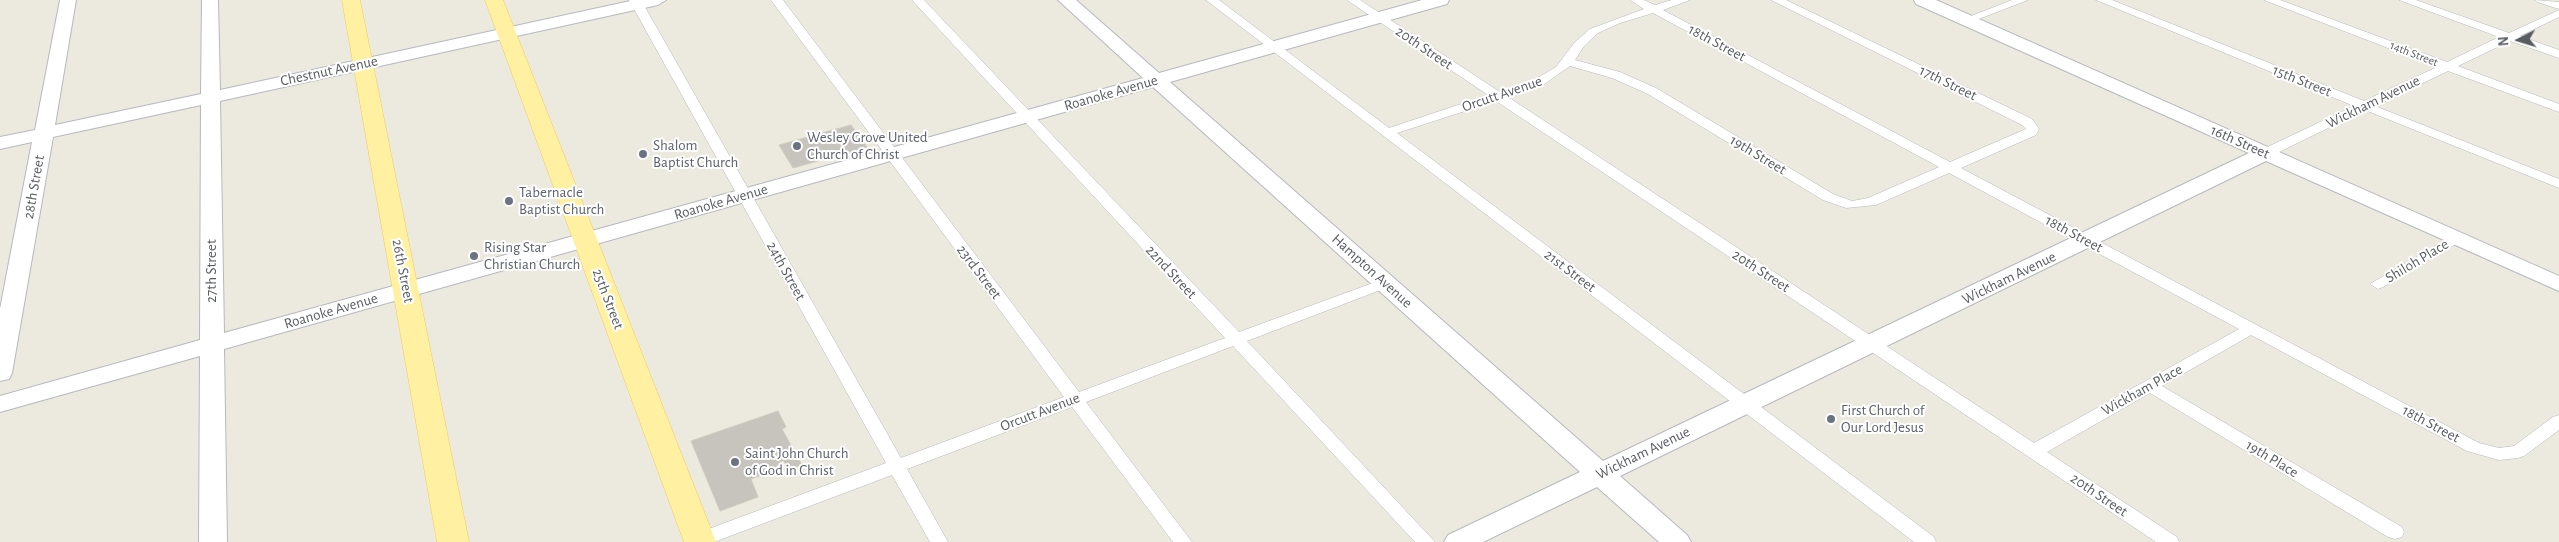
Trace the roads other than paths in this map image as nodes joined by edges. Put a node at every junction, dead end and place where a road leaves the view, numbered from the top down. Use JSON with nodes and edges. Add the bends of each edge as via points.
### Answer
{"nodes":[{"id":1,"x":68,"y":0,"type":"edge"},
{"id":2,"x":210,"y":0,"type":"edge"},
{"id":3,"x":351,"y":0,"type":"edge"},
{"id":4,"x":494,"y":0,"type":"edge"},
{"id":5,"x":658,"y":0,"type":"edge"},
{"id":6,"x":777,"y":0,"type":"edge"},
{"id":7,"x":918,"y":0,"type":"edge"},
{"id":8,"x":1066,"y":0,"type":"edge"},
{"id":9,"x":1212,"y":0,"type":"edge"},
{"id":10,"x":1353,"y":0,"type":"edge"},
{"id":11,"x":1441,"y":0,"type":"edge"},
{"id":12,"x":1636,"y":0,"type":"edge"},
{"id":13,"x":1684,"y":0,"type":"edge"},
{"id":14,"x":1777,"y":0,"type":"edge"},
{"id":15,"x":1922,"y":0,"type":"edge"},
{"id":16,"x":2022,"y":0,"type":"edge"},
{"id":17,"x":2102,"y":0,"type":"edge"},
{"id":18,"x":2270,"y":0,"type":"edge"},
{"id":19,"x":2405,"y":0,"type":"edge"},
{"id":20,"x":2541,"y":0,"type":"edge"},
{"id":21,"x":636,"y":2,"type":"edge"},
{"id":22,"x":2559,"y":6,"type":"edge"},
{"id":23,"x":1654,"y":9,"type":"junction"},
{"id":24,"x":2559,"y":13,"type":"edge"},
{"id":25,"x":1379,"y":18,"type":"junction"},
{"id":26,"x":1966,"y":20,"type":"junction"},
{"id":27,"x":507,"y":32,"type":"junction"},
{"id":28,"x":2510,"y":37,"type":"junction"},
{"id":29,"x":1274,"y":47,"type":"junction"},
{"id":30,"x":2559,"y":54,"type":"edge"},
{"id":31,"x":1568,"y":62,"type":"junction"},
{"id":32,"x":363,"y":64,"type":"junction"},
{"id":33,"x":2447,"y":66,"type":"junction"},
{"id":34,"x":1157,"y":80,"type":"junction"},
{"id":35,"x":210,"y":97,"type":"junction"},
{"id":36,"x":1497,"y":97,"type":"junction"},
{"id":37,"x":2364,"y":106,"type":"junction"},
{"id":38,"x":2559,"y":108,"type":"edge"},
{"id":39,"x":1026,"y":116,"type":"junction"},
{"id":40,"x":1388,"y":132,"type":"junction"},
{"id":41,"x":44,"y":133,"type":"junction"},
{"id":42,"x":0,"y":143,"type":"edge"},
{"id":43,"x":2266,"y":153,"type":"junction"},
{"id":44,"x":890,"y":154,"type":"junction"},
{"id":45,"x":1949,"y":168,"type":"junction"},
{"id":46,"x":2559,"y":184,"type":"edge"},
{"id":47,"x":744,"y":196,"type":"junction"},
{"id":48,"x":2456,"y":238,"type":"junction"},
{"id":49,"x":585,"y":240,"type":"junction"},
{"id":50,"x":2086,"y":240,"type":"junction"},
{"id":51,"x":1386,"y":283,"type":"junction"},
{"id":52,"x":2378,"y":284,"type":"dead end"},
{"id":53,"x":2559,"y":284,"type":"edge"},
{"id":54,"x":406,"y":290,"type":"junction"},
{"id":55,"x":2251,"y":329,"type":"junction"},
{"id":56,"x":1233,"y":339,"type":"junction"},
{"id":57,"x":1871,"y":344,"type":"junction"},
{"id":58,"x":211,"y":345,"type":"junction"},
{"id":59,"x":0,"y":374,"type":"edge"},
{"id":60,"x":2150,"y":386,"type":"junction"},
{"id":61,"x":1075,"y":399,"type":"junction"},
{"id":62,"x":0,"y":404,"type":"edge"},
{"id":63,"x":1745,"y":404,"type":"junction"},
{"id":64,"x":2559,"y":421,"type":"edge"},
{"id":65,"x":2034,"y":451,"type":"junction"},
{"id":66,"x":896,"y":466,"type":"junction"},
{"id":67,"x":1600,"y":474,"type":"junction"},
{"id":68,"x":2394,"y":532,"type":"dead end"},
{"id":69,"x":698,"y":541,"type":"edge"},
{"id":70,"x":213,"y":542,"type":"edge"},
{"id":71,"x":454,"y":542,"type":"edge"},
{"id":72,"x":939,"y":542,"type":"edge"},
{"id":73,"x":1182,"y":542,"type":"edge"},
{"id":74,"x":1426,"y":542,"type":"edge"},
{"id":75,"x":1458,"y":542,"type":"edge"},
{"id":76,"x":1677,"y":542,"type":"edge"},
{"id":77,"x":1927,"y":542,"type":"edge"},
{"id":78,"x":2170,"y":542,"type":"edge"}],
"edges":[{"from":1,"to":41,"type":"street","name":"28th Street"},
{"from":2,"to":35,"type":"street","name":"27th Street"},
{"from":3,"to":32,"type":"main road","name":"26th Street"},
{"from":4,"to":27,"type":"main road","name":"25th Street"},
{"from":5,"to":21,"type":"street","name":"Chestnut Avenue"},
{"from":6,"to":44,"type":"street","name":"23rd Street"},
{"from":7,"to":39,"type":"street","name":"22nd Street"},
{"from":8,"to":34,"type":"street","name":"Hampton Avenue"},
{"from":9,"to":29,"type":"street","name":"21st Street"},
{"from":10,"to":25,"type":"street","name":"20th Street"},
{"from":11,"to":25,"type":"street","name":"Roanoke Avenue"},
{"from":12,"to":23,"type":"street","name":"18th Street"},
{"from":13,"to":23,"type":"street","name":"Orcutt Avenue"},
{"from":14,"to":45,"type":"street","name":"17th Street","via":[[2031,126],[2031,132]]},
{"from":15,"to":26,"type":"street","name":"16th Street"},
{"from":16,"to":26,"type":"street"},
{"from":17,"to":37,"type":"street","name":"15th Street"},
{"from":18,"to":33,"type":"street","name":"14th Street"},
{"from":19,"to":28,"type":"street"},
{"from":20,"to":22,"type":"street"},
{"from":21,"to":27,"type":"street","name":"Chestnut Avenue"},
{"from":21,"to":47,"type":"street","name":"24th Street"},
{"from":23,"to":31,"type":"street","name":"Orcutt Avenue","via":[[1594,31],[1579,44]]},
{"from":23,"to":45,"type":"street","name":"18th Street"},
{"from":24,"to":28,"type":"street","name":"Wickham Avenue"},
{"from":25,"to":29,"type":"street","name":"Roanoke Avenue"},
{"from":25,"to":36,"type":"street","name":"20th Street"},
{"from":26,"to":43,"type":"street","name":"16th Street"},
{"from":27,"to":32,"type":"street","name":"Chestnut Avenue"},
{"from":27,"to":49,"type":"main road","name":"25th Street"},
{"from":28,"to":30,"type":"street"},
{"from":28,"to":33,"type":"street","name":"Wickham Avenue"},
{"from":29,"to":34,"type":"street","name":"Roanoke Avenue"},
{"from":29,"to":40,"type":"street","name":"21st Street"},
{"from":31,"to":36,"type":"street","name":"Orcutt Avenue","via":[[1536,84]]},
{"from":31,"to":45,"type":"street","name":"19th Street","via":[[1652,91],[1841,203],[1871,202]]},
{"from":32,"to":35,"type":"street","name":"Chestnut Avenue"},
{"from":32,"to":54,"type":"main road","name":"26th Street"},
{"from":33,"to":37,"type":"street","name":"Wickham Avenue"},
{"from":33,"to":38,"type":"street","name":"14th Street"},
{"from":34,"to":39,"type":"street","name":"Roanoke Avenue"},
{"from":34,"to":51,"type":"street","name":"Hampton Avenue"},
{"from":35,"to":41,"type":"street","name":"Chestnut Avenue"},
{"from":35,"to":58,"type":"street","name":"27th Street"},
{"from":36,"to":40,"type":"street","name":"Orcutt Avenue"},
{"from":36,"to":57,"type":"street","name":"20th Street"},
{"from":37,"to":43,"type":"street","name":"Wickham Avenue"},
{"from":37,"to":46,"type":"street","name":"15th Street"},
{"from":39,"to":44,"type":"street","name":"Roanoke Avenue"},
{"from":39,"to":56,"type":"street","name":"22nd Street"},
{"from":40,"to":63,"type":"street","name":"21st Street"},
{"from":41,"to":42,"type":"street","name":"Chestnut Avenue"},
{"from":41,"to":59,"type":"street","name":"28th Street"},
{"from":43,"to":48,"type":"street","name":"16th Street"},
{"from":43,"to":50,"type":"street","name":"Wickham Avenue"},
{"from":44,"to":47,"type":"street","name":"Roanoke Avenue"},
{"from":44,"to":61,"type":"street","name":"23rd Street"},
{"from":45,"to":50,"type":"street","name":"18th Street"},
{"from":47,"to":49,"type":"street","name":"Roanoke Avenue"},
{"from":47,"to":66,"type":"street","name":"24th Street"},
{"from":48,"to":52,"type":"street","name":"Shiloh Place"},
{"from":48,"to":53,"type":"street","name":"16th Street"},
{"from":49,"to":54,"type":"street","name":"Roanoke Avenue"},
{"from":49,"to":69,"type":"main road","name":"25th Street"},
{"from":50,"to":55,"type":"street","name":"18th Street"},
{"from":50,"to":57,"type":"street","name":"Wickham Avenue"},
{"from":51,"to":56,"type":"street","name":"Orcutt Avenue"},
{"from":51,"to":67,"type":"street","name":"Hampton Avenue"},
{"from":54,"to":58,"type":"street","name":"Roanoke Avenue"},
{"from":54,"to":71,"type":"main road","name":"26th Street"},
{"from":55,"to":60,"type":"street","name":"Wickham Place"},
{"from":55,"to":64,"type":"street","name":"18th Street","via":[[2473,447],[2499,454],[2515,452]]},
{"from":56,"to":61,"type":"street","name":"Orcutt Avenue"},
{"from":56,"to":74,"type":"street","name":"22nd Street"},
{"from":57,"to":63,"type":"street","name":"Wickham Avenue"},
{"from":57,"to":65,"type":"street","name":"20th Street"},
{"from":58,"to":62,"type":"street","name":"Roanoke Avenue"},
{"from":58,"to":70,"type":"street","name":"27th Street"},
{"from":60,"to":65,"type":"street","name":"Wickham Place"},
{"from":60,"to":68,"type":"street","name":"19th Place"},
{"from":61,"to":66,"type":"street","name":"Orcutt Avenue"},
{"from":61,"to":73,"type":"street","name":"23rd Street"},
{"from":63,"to":67,"type":"street","name":"Wickham Avenue"},
{"from":63,"to":77,"type":"street","name":"21st Street"},
{"from":65,"to":78,"type":"street","name":"20th Street"},
{"from":66,"to":69,"type":"street","name":"Orcutt Avenue"},
{"from":66,"to":72,"type":"street","name":"24th Street"},
{"from":67,"to":75,"type":"street","name":"Wickham Avenue"},
{"from":67,"to":76,"type":"street","name":"Hampton Avenue"}]}
